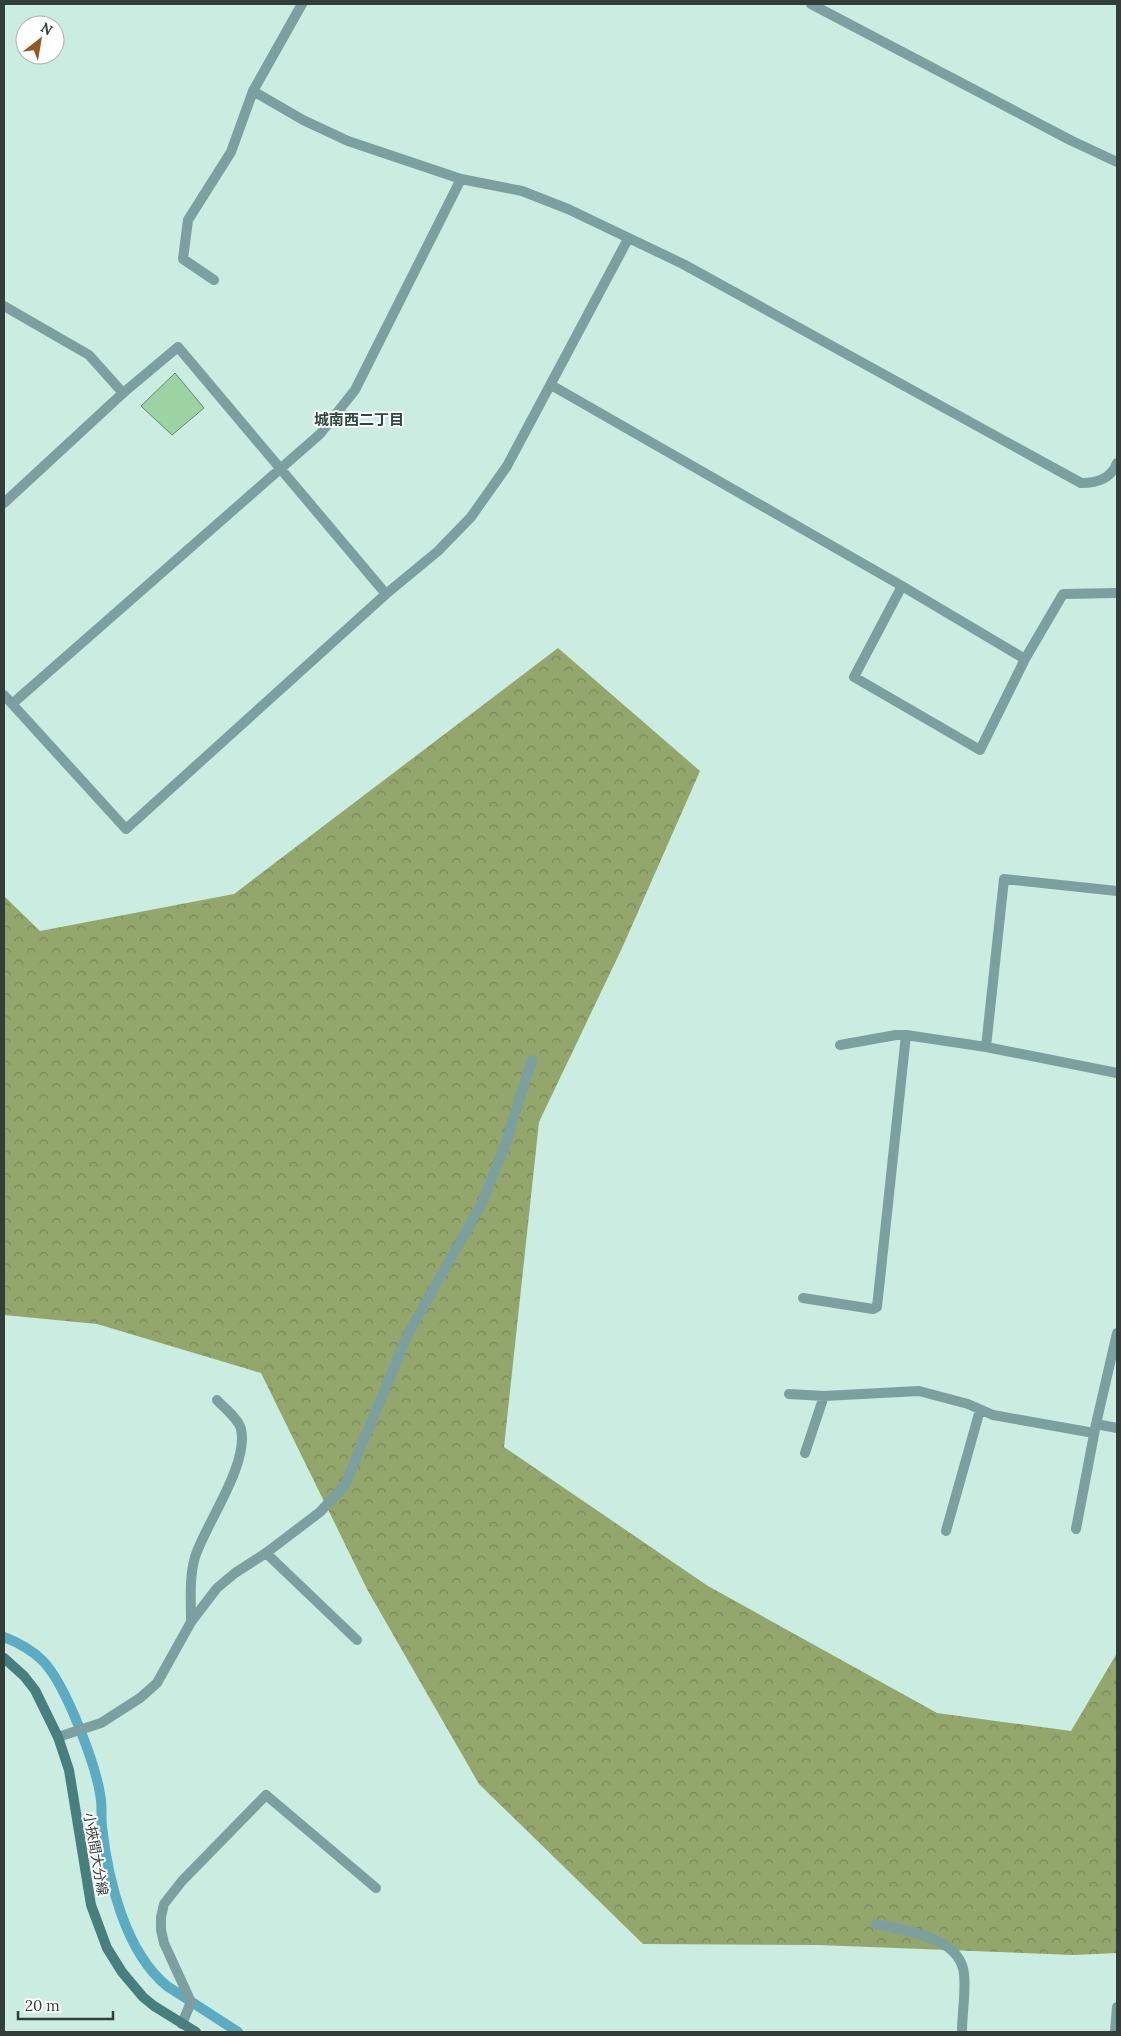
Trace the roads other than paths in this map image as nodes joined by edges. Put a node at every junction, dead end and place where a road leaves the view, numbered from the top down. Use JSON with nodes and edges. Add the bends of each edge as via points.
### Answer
{"nodes":[{"id":1,"x":302,"y":4,"type":"edge"},
{"id":2,"x":810,"y":4,"type":"edge"},
{"id":3,"x":253,"y":91,"type":"junction"},
{"id":4,"x":1117,"y":162,"type":"edge"},
{"id":5,"x":460,"y":179,"type":"junction"},
{"id":6,"x":628,"y":238,"type":"junction"},
{"id":7,"x":214,"y":280,"type":"dead end"},
{"id":8,"x":4,"y":306,"type":"edge"},
{"id":9,"x":551,"y":385,"type":"junction"},
{"id":10,"x":124,"y":393,"type":"junction"},
{"id":11,"x":1117,"y":463,"type":"edge"},
{"id":12,"x":280,"y":468,"type":"junction"},
{"id":13,"x":4,"y":503,"type":"edge"},
{"id":14,"x":902,"y":586,"type":"junction"},
{"id":15,"x":1117,"y":592,"type":"edge"},
{"id":16,"x":386,"y":594,"type":"junction"},
{"id":17,"x":1025,"y":659,"type":"junction"},
{"id":18,"x":4,"y":695,"type":"edge"},
{"id":19,"x":12,"y":704,"type":"junction"},
{"id":20,"x":1117,"y":891,"type":"edge"},
{"id":21,"x":906,"y":1035,"type":"junction"},
{"id":22,"x":840,"y":1045,"type":"dead end"},
{"id":23,"x":986,"y":1047,"type":"junction"},
{"id":24,"x":532,"y":1060,"type":"dead end"},
{"id":25,"x":1117,"y":1073,"type":"edge"},
{"id":26,"x":803,"y":1298,"type":"dead end"},
{"id":27,"x":1117,"y":1333,"type":"edge"},
{"id":28,"x":789,"y":1394,"type":"dead end"},
{"id":29,"x":824,"y":1396,"type":"junction"},
{"id":30,"x":217,"y":1400,"type":"dead end"},
{"id":31,"x":980,"y":1410,"type":"junction"},
{"id":32,"x":1117,"y":1428,"type":"edge"},
{"id":33,"x":1095,"y":1429,"type":"junction"},
{"id":34,"x":805,"y":1453,"type":"dead end"},
{"id":35,"x":1076,"y":1529,"type":"dead end"},
{"id":36,"x":946,"y":1531,"type":"dead end"},
{"id":37,"x":266,"y":1553,"type":"junction"},
{"id":38,"x":191,"y":1622,"type":"junction"},
{"id":39,"x":357,"y":1640,"type":"dead end"},
{"id":40,"x":4,"y":1658,"type":"edge"},
{"id":41,"x":59,"y":1737,"type":"junction"},
{"id":42,"x":376,"y":1888,"type":"dead end"},
{"id":43,"x":876,"y":1924,"type":"dead end"},
{"id":44,"x":1117,"y":2007,"type":"edge"},
{"id":45,"x":182,"y":2024,"type":"junction"},
{"id":46,"x":196,"y":2032,"type":"edge"},
{"id":47,"x":962,"y":2032,"type":"edge"},
{"id":48,"x":1115,"y":2032,"type":"edge"}],
"edges":[{"from":1,"to":3,"type":"street"},
{"from":2,"to":4,"type":"street"},
{"from":3,"to":5,"type":"street","via":[[348,141]]},
{"from":3,"to":7,"type":"street","via":[[231,152],[188,220],[183,259]]},
{"from":5,"to":6,"type":"street","via":[[522,191]]},
{"from":5,"to":12,"type":"street","via":[[355,390],[320,434]]},
{"from":6,"to":9,"type":"street"},
{"from":6,"to":11,"type":"street","via":[[683,264],[1081,483],[1095,483],[1107,477]]},
{"from":8,"to":10,"type":"street","via":[[89,355]]},
{"from":9,"to":14,"type":"street"},
{"from":9,"to":16,"type":"street","via":[[507,466],[471,517],[438,551]]},
{"from":10,"to":12,"type":"street","via":[[178,347]]},
{"from":10,"to":13,"type":"street"},
{"from":12,"to":16,"type":"street"},
{"from":12,"to":19,"type":"street"},
{"from":14,"to":17,"type":"street"},
{"from":14,"to":17,"type":"street","via":[[854,676],[980,750]]},
{"from":15,"to":17,"type":"street","via":[[1063,594]]},
{"from":16,"to":19,"type":"street","via":[[126,829]]},
{"from":18,"to":19,"type":"street"},
{"from":20,"to":23,"type":"street","via":[[1004,879]]},
{"from":21,"to":22,"type":"street"},
{"from":21,"to":23,"type":"street"},
{"from":21,"to":26,"type":"street","via":[[877,1307]]},
{"from":23,"to":25,"type":"street"},
{"from":24,"to":37,"type":"street","via":[[505,1145],[482,1203],[408,1334],[345,1485],[320,1512]]},
{"from":27,"to":33,"type":"street"},
{"from":28,"to":29,"type":"street"},
{"from":29,"to":31,"type":"street","via":[[919,1391]]},
{"from":29,"to":34,"type":"street"},
{"from":30,"to":38,"type":"street","via":[[241,1429],[241,1444],[231,1480],[196,1558],[191,1581]]},
{"from":31,"to":33,"type":"street","via":[[993,1415]]},
{"from":31,"to":36,"type":"street"},
{"from":32,"to":33,"type":"street"},
{"from":33,"to":35,"type":"street"},
{"from":37,"to":38,"type":"street","via":[[217,1588]]},
{"from":37,"to":39,"type":"street"},
{"from":38,"to":41,"type":"street","via":[[157,1683],[140,1698],[101,1724]]},
{"from":40,"to":41,"type":"main road","name":"小挾間大分線","via":[[35,1690]]},
{"from":41,"to":45,"type":"main road","name":"小挾間大分線","via":[[69,1770],[91,1905],[98,1928],[133,1987],[154,2006]]},
{"from":42,"to":45,"type":"street","via":[[266,1795],[182,1880],[164,1904],[161,1930],[164,1943],[191,2002]]},
{"from":43,"to":47,"type":"street","via":[[937,1941],[958,1956],[965,1986]]},
{"from":44,"to":48,"type":"street"},
{"from":45,"to":46,"type":"main road","name":"小挾間大分線"}]}
